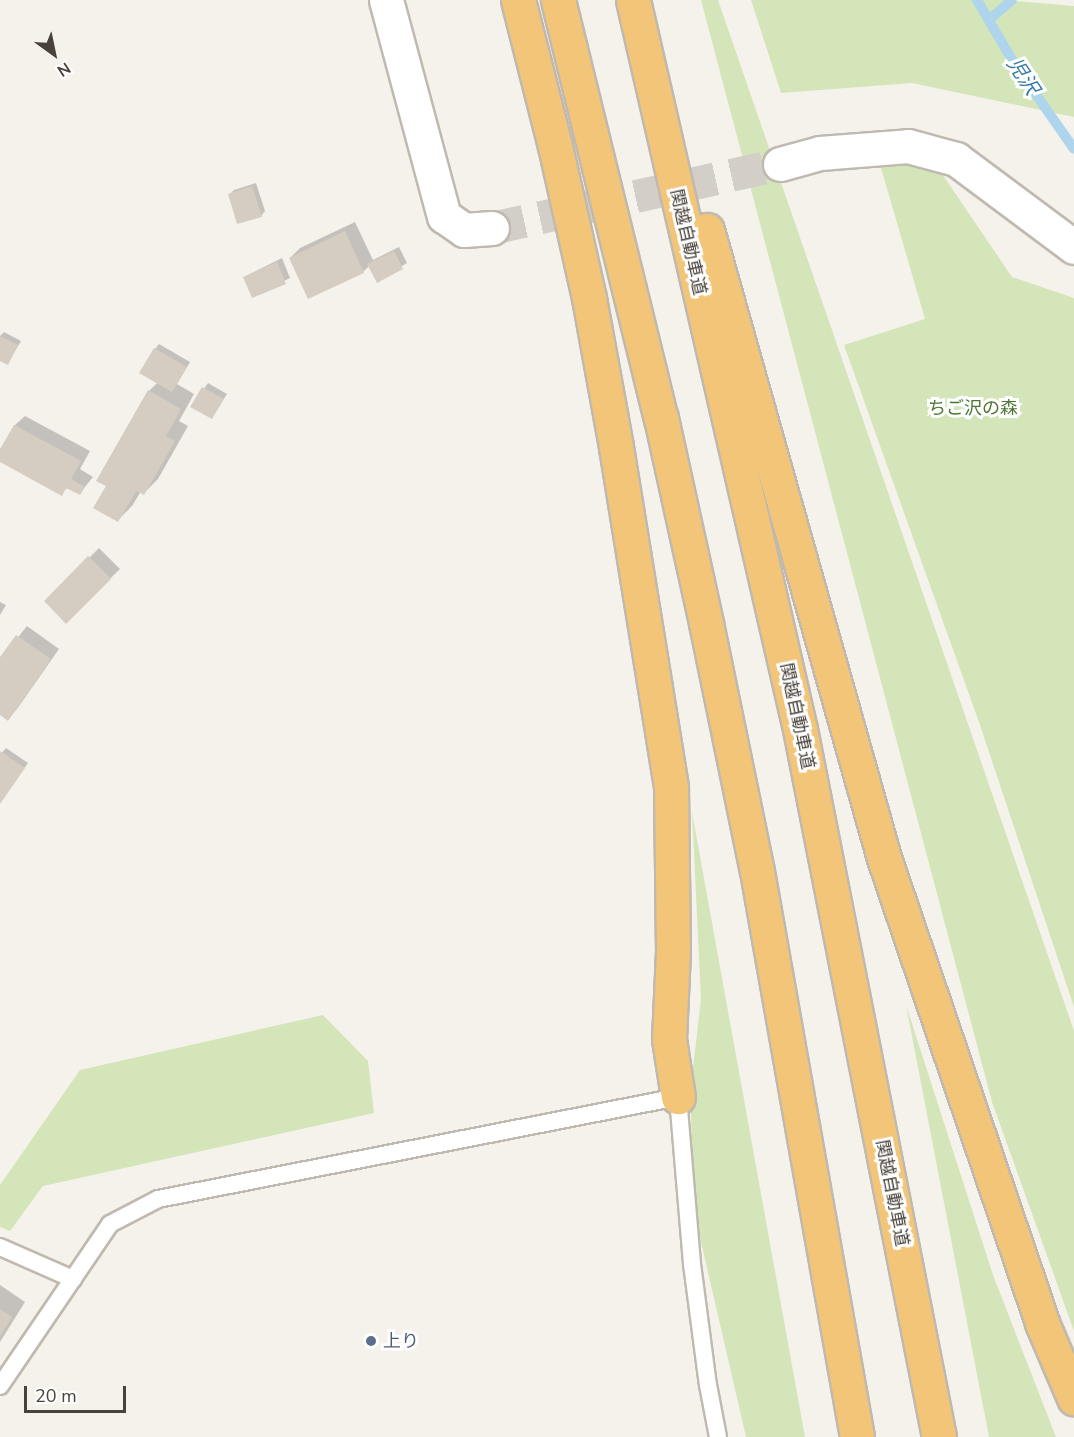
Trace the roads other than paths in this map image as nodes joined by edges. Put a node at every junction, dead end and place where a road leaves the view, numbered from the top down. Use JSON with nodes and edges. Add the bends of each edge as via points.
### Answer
{"nodes":[{"id":1,"x":386,"y":0,"type":"edge"},
{"id":2,"x":518,"y":0,"type":"edge"},
{"id":3,"x":558,"y":0,"type":"edge"},
{"id":4,"x":633,"y":0,"type":"edge"},
{"id":5,"x":643,"y":0,"type":"edge"},
{"id":6,"x":780,"y":164,"type":"tunnel mouth"},
{"id":7,"x":492,"y":228,"type":"tunnel mouth"},
{"id":8,"x":1074,"y":247,"type":"edge"},
{"id":9,"x":678,"y":1097,"type":"junction"},
{"id":10,"x":0,"y":1247,"type":"edge"},
{"id":11,"x":73,"y":1279,"type":"junction"},
{"id":12,"x":0,"y":1386,"type":"edge"},
{"id":13,"x":1074,"y":1398,"type":"edge"},
{"id":14,"x":718,"y":1437,"type":"edge"},
{"id":15,"x":857,"y":1437,"type":"edge"},
{"id":16,"x":939,"y":1437,"type":"edge"}],
"edges":[{"from":1,"to":7,"type":"street","via":[[444,216],[464,230]]},
{"from":2,"to":9,"type":"highway","via":[[589,298],[671,788],[669,1039]]},
{"from":3,"to":15,"type":"highway","via":[[661,418],[706,623],[757,871]]},
{"from":4,"to":16,"type":"highway","name":"関越自動車道","via":[[800,729]]},
{"from":5,"to":13,"type":"highway","via":[[884,858],[1041,1323]]},
{"from":6,"to":8,"type":"street","via":[[820,153],[908,146],[956,159]]},
{"from":9,"to":11,"type":"lane","via":[[158,1199],[110,1224]]},
{"from":9,"to":14,"type":"lane","via":[[692,1264]]},
{"from":10,"to":11,"type":"lane"},
{"from":11,"to":12,"type":"lane"}]}
